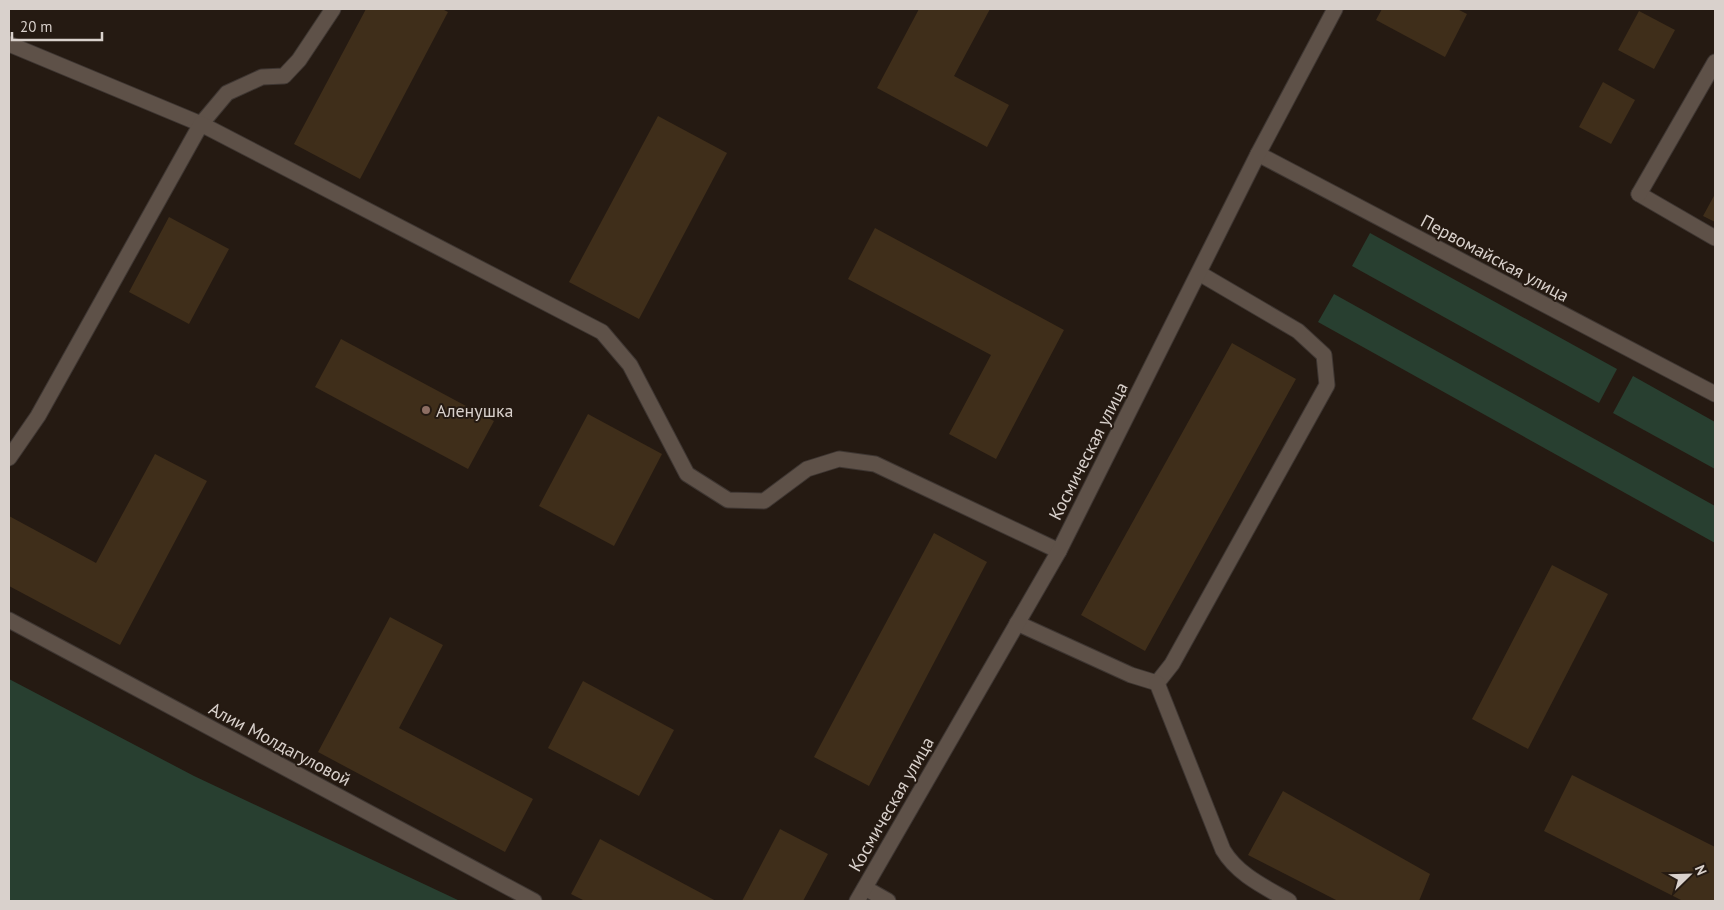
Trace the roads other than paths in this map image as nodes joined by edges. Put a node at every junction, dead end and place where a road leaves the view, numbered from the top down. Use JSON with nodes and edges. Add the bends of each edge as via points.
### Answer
{"nodes":[{"id":1,"x":333,"y":9,"type":"edge"},
{"id":2,"x":1335,"y":9,"type":"edge"},
{"id":3,"x":9,"y":44,"type":"edge"},
{"id":4,"x":1715,"y":62,"type":"edge"},
{"id":5,"x":201,"y":124,"type":"junction"},
{"id":6,"x":1258,"y":154,"type":"junction"},
{"id":7,"x":1715,"y":238,"type":"edge"},
{"id":8,"x":1199,"y":273,"type":"junction"},
{"id":9,"x":1715,"y":394,"type":"edge"},
{"id":10,"x":9,"y":458,"type":"edge"},
{"id":11,"x":1059,"y":551,"type":"junction"},
{"id":12,"x":9,"y":620,"type":"edge"},
{"id":13,"x":1017,"y":623,"type":"junction"},
{"id":14,"x":1157,"y":683,"type":"junction"},
{"id":15,"x":861,"y":895,"type":"edge"},
{"id":16,"x":534,"y":901,"type":"edge"},
{"id":17,"x":888,"y":901,"type":"edge"},
{"id":18,"x":1289,"y":901,"type":"edge"}],
"edges":[{"from":1,"to":5,"type":"street","via":[[299,60],[284,76],[262,77],[228,93]]},
{"from":2,"to":6,"type":"street","name":"Космическая улица"},
{"from":3,"to":5,"type":"street"},
{"from":4,"to":7,"type":"street","via":[[1639,194]]},
{"from":5,"to":10,"type":"street","via":[[38,416]]},
{"from":5,"to":11,"type":"street","via":[[602,332],[630,365],[687,474],[728,500],[764,501],[807,469],[839,459],[875,464]]},
{"from":6,"to":8,"type":"street","name":"Космическая улица"},
{"from":6,"to":9,"type":"street","name":"Первомайская улица"},
{"from":8,"to":11,"type":"street","name":"Космическая улица"},
{"from":8,"to":14,"type":"street","via":[[1298,331],[1324,355],[1327,385],[1172,664]]},
{"from":11,"to":13,"type":"street","name":"Космическая улица"},
{"from":12,"to":16,"type":"street","name":"Алии Молдагуловой"},
{"from":13,"to":14,"type":"street","via":[[1131,675]]},
{"from":13,"to":15,"type":"street","name":"Космическая улица"},
{"from":14,"to":18,"type":"street","via":[[1230,862]]},
{"from":15,"to":17,"type":"street"}]}
